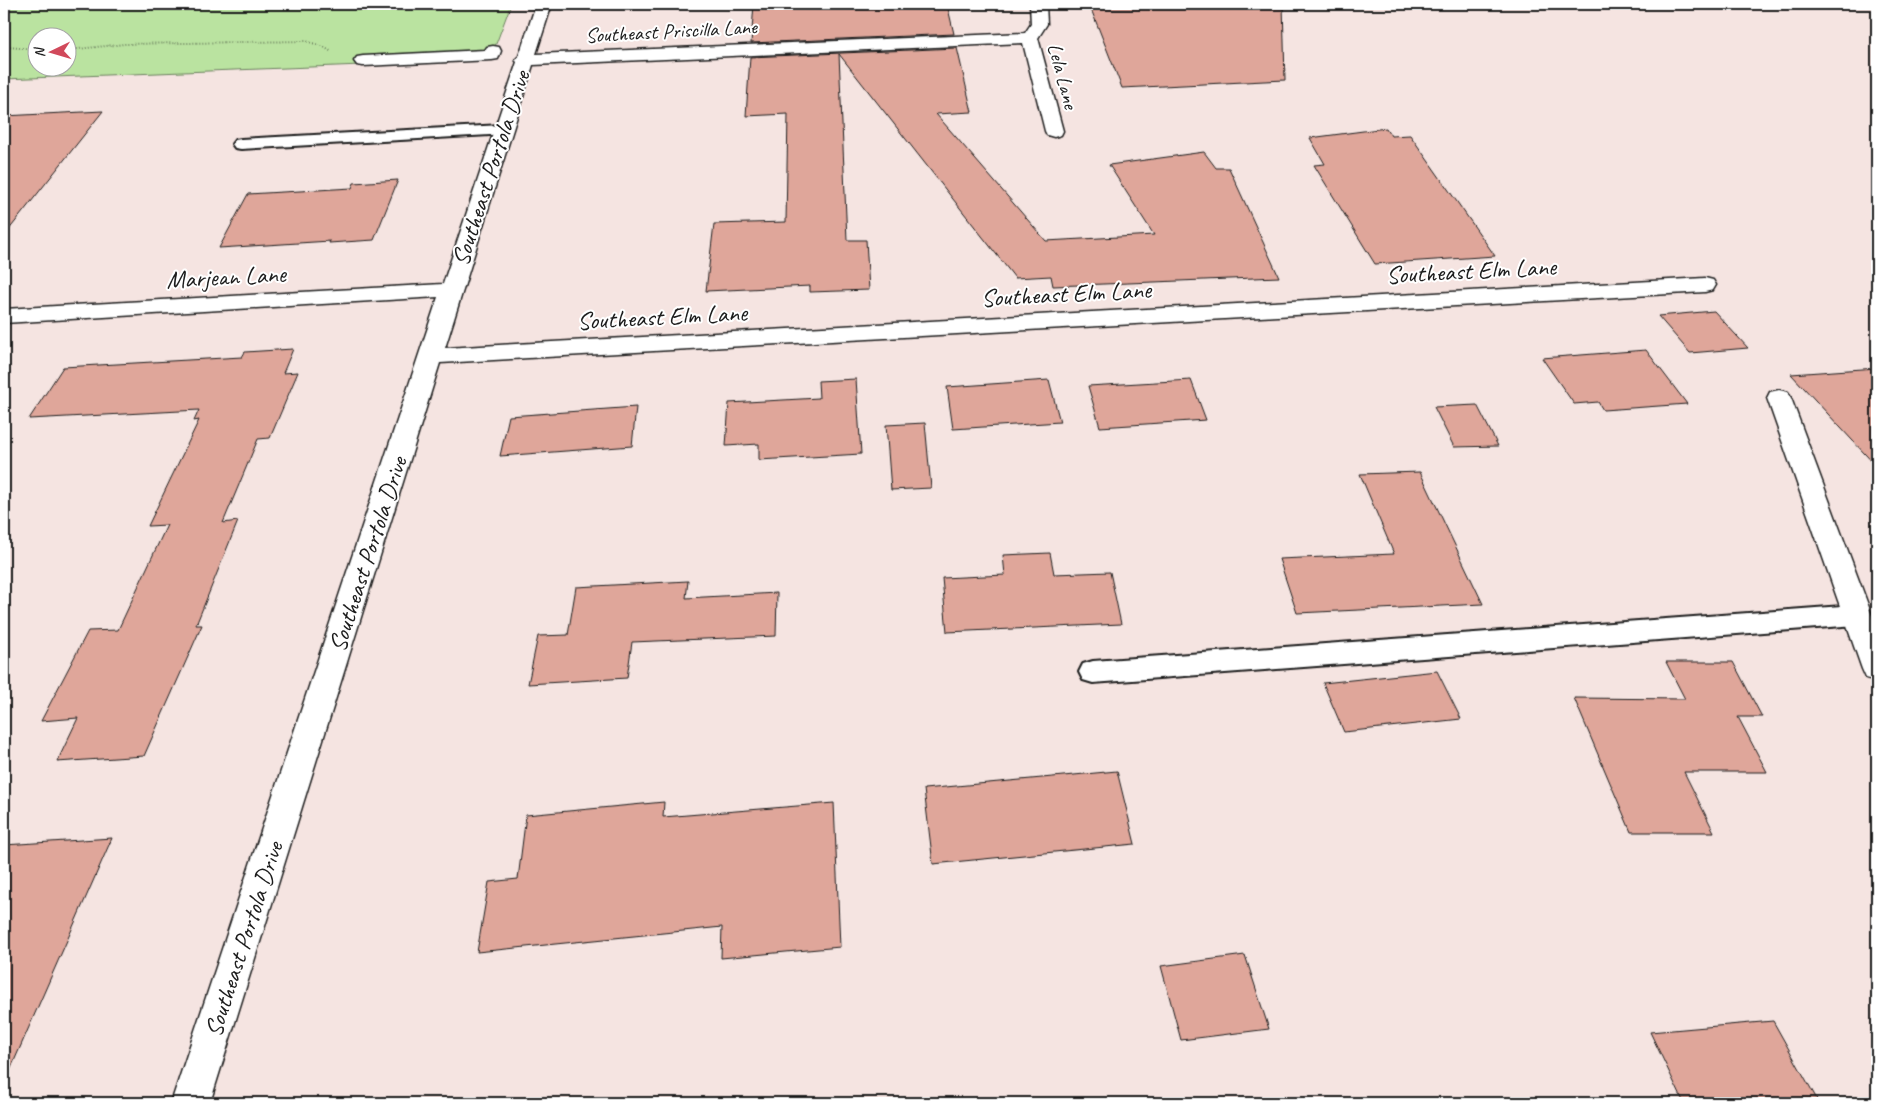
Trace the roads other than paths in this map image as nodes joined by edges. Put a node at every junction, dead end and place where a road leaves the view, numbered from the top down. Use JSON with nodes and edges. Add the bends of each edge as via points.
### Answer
{"nodes":[{"id":1,"x":544,"y":4,"type":"edge"},
{"id":2,"x":1038,"y":4,"type":"edge"},
{"id":3,"x":1030,"y":38,"type":"junction"},
{"id":4,"x":494,"y":51,"type":"dead end"},
{"id":5,"x":524,"y":60,"type":"junction"},
{"id":6,"x":363,"y":61,"type":"road end"},
{"id":7,"x":502,"y":130,"type":"junction"},
{"id":8,"x":1054,"y":131,"type":"dead end"},
{"id":9,"x":241,"y":144,"type":"dead end"},
{"id":10,"x":1705,"y":285,"type":"dead end"},
{"id":11,"x":451,"y":290,"type":"junction"},
{"id":12,"x":4,"y":316,"type":"edge"},
{"id":13,"x":431,"y":356,"type":"junction"},
{"id":14,"x":1778,"y":398,"type":"dead end"},
{"id":15,"x":1856,"y":615,"type":"junction"},
{"id":16,"x":1877,"y":669,"type":"edge"},
{"id":17,"x":1093,"y":672,"type":"dead end"},
{"id":18,"x":190,"y":1103,"type":"edge"}],
"edges":[{"from":1,"to":5,"type":"street","name":"Southeast Portola Drive"},
{"from":2,"to":3,"type":"street","name":"Lela Lane","via":[[1039,24]]},
{"from":3,"to":5,"type":"street","name":"Southeast Priscilla Lane"},
{"from":3,"to":8,"type":"street","name":"Lela Lane"},
{"from":4,"to":6,"type":"street","via":[[492,55]]},
{"from":5,"to":7,"type":"street","name":"Southeast Portola Drive"},
{"from":7,"to":9,"type":"lane"},
{"from":7,"to":11,"type":"street","name":"Southeast Portola Drive"},
{"from":10,"to":13,"type":"street","name":"Southeast Elm Lane"},
{"from":11,"to":12,"type":"street","name":"Marjean Lane"},
{"from":11,"to":13,"type":"street","name":"Southeast Portola Drive"},
{"from":13,"to":18,"type":"street","name":"Southeast Portola Drive"},
{"from":14,"to":15,"type":"street"},
{"from":15,"to":16,"type":"street"},
{"from":15,"to":17,"type":"lane"}]}
